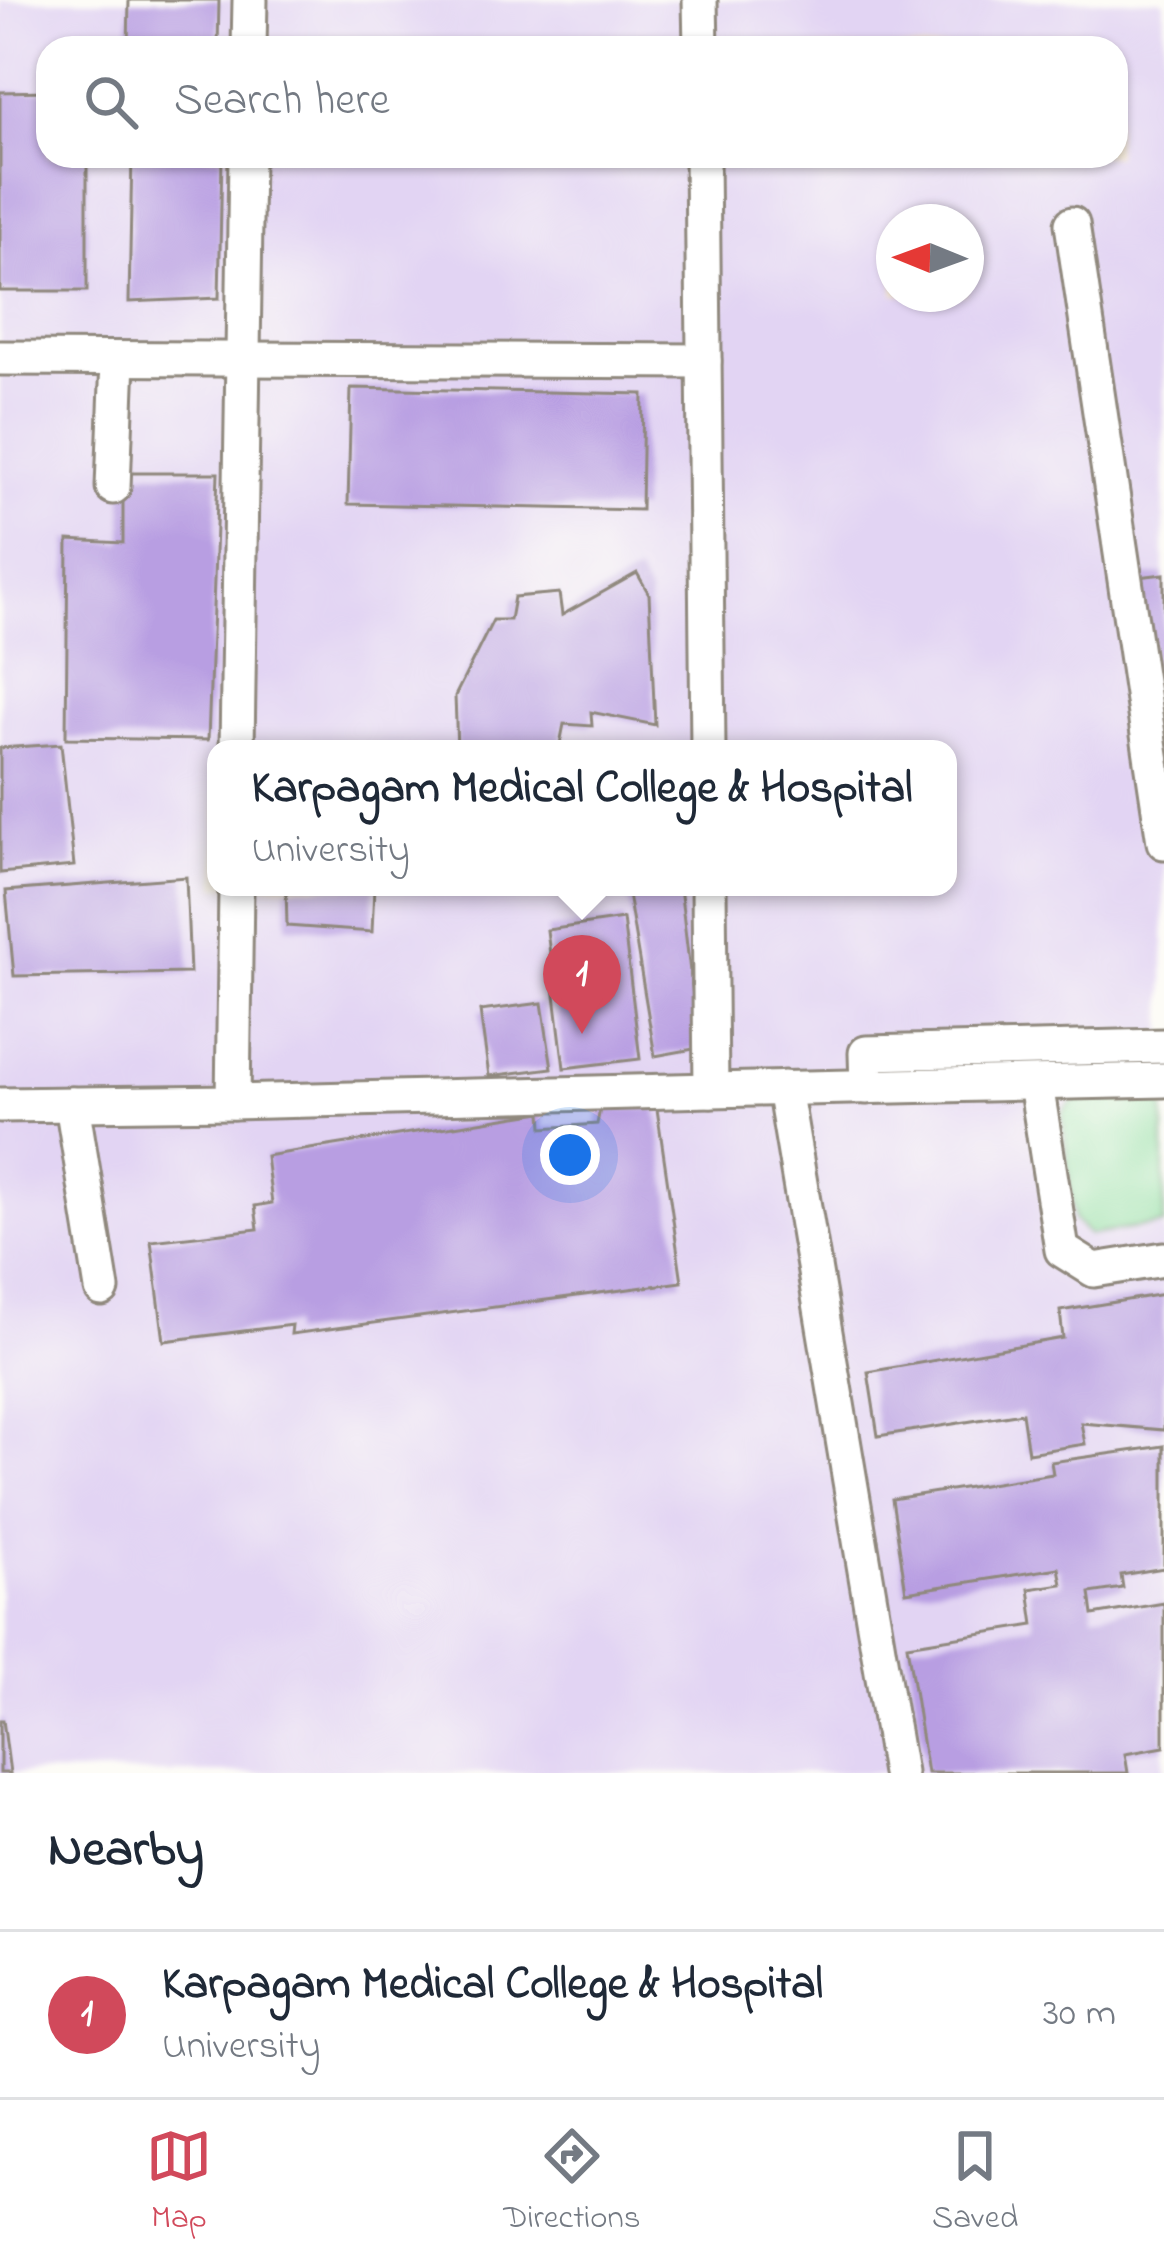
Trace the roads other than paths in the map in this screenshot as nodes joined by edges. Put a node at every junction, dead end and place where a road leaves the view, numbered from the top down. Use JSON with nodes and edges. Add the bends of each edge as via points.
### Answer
{"nodes":[{"id":1,"x":250,"y":0,"type":"edge"},
{"id":2,"x":700,"y":0,"type":"edge"},
{"id":3,"x":249,"y":36,"type":"edge"},
{"id":4,"x":700,"y":36,"type":"edge"},
{"id":5,"x":246,"y":168,"type":"edge"},
{"id":6,"x":702,"y":168,"type":"edge"},
{"id":7,"x":1072,"y":224,"type":"dead end"},
{"id":8,"x":0,"y":358,"type":"edge"},
{"id":9,"x":118,"y":359,"type":"junction"},
{"id":10,"x":241,"y":359,"type":"junction"},
{"id":11,"x":704,"y":361,"type":"junction"},
{"id":12,"x":113,"y":487,"type":"dead end"},
{"id":13,"x":237,"y":740,"type":"edge"},
{"id":14,"x":708,"y":740,"type":"edge"},
{"id":15,"x":1164,"y":842,"type":"edge"},
{"id":16,"x":236,"y":896,"type":"edge"},
{"id":17,"x":709,"y":896,"type":"edge"},
{"id":18,"x":1164,"y":1046,"type":"edge"},
{"id":19,"x":1164,"y":1080,"type":"edge"},
{"id":20,"x":1036,"y":1084,"type":"junction"},
{"id":21,"x":867,"y":1087,"type":"junction"},
{"id":22,"x":784,"y":1088,"type":"junction"},
{"id":23,"x":711,"y":1090,"type":"junction"},
{"id":24,"x":233,"y":1102,"type":"junction"},
{"id":25,"x":72,"y":1104,"type":"junction"},
{"id":26,"x":0,"y":1106,"type":"edge"},
{"id":27,"x":1164,"y":1259,"type":"edge"},
{"id":28,"x":102,"y":1289,"type":"dead end"},
{"id":29,"x":899,"y":1773,"type":"edge"}],
"edges":[{"from":1,"to":3,"type":"street"},
{"from":2,"to":4,"type":"street"},
{"from":5,"to":10,"type":"street"},
{"from":6,"to":11,"type":"street"},
{"from":7,"to":15,"type":"street"},
{"from":8,"to":9,"type":"street"},
{"from":9,"to":10,"type":"street"},
{"from":9,"to":12,"type":"street"},
{"from":10,"to":11,"type":"street"},
{"from":10,"to":13,"type":"street"},
{"from":11,"to":14,"type":"street"},
{"from":16,"to":24,"type":"street"},
{"from":17,"to":23,"type":"street"},
{"from":18,"to":21,"type":"street","via":[[866,1053]]},
{"from":19,"to":20,"type":"street"},
{"from":20,"to":21,"type":"street"},
{"from":20,"to":27,"type":"street","via":[[1062,1250],[1094,1270]]},
{"from":21,"to":22,"type":"street"},
{"from":22,"to":23,"type":"street"},
{"from":22,"to":29,"type":"street"},
{"from":23,"to":24,"type":"street"},
{"from":24,"to":25,"type":"street"},
{"from":25,"to":26,"type":"street"},
{"from":25,"to":28,"type":"street"}]}
